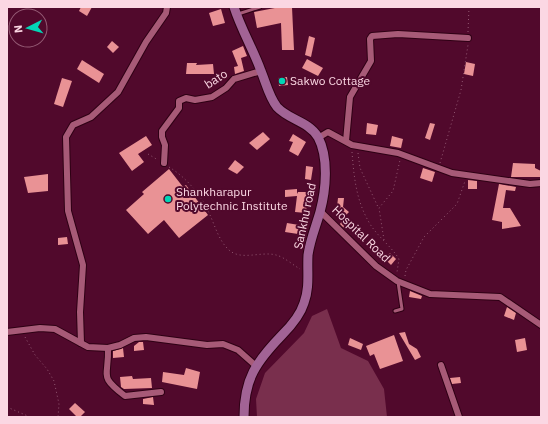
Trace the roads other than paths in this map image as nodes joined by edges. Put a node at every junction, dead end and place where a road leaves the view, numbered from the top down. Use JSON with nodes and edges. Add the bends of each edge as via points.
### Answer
{"nodes":[{"id":1,"x":167,"y":7,"type":"edge"},
{"id":2,"x":260,"y":7,"type":"edge"},
{"id":3,"x":235,"y":11,"type":"edge"},
{"id":4,"x":468,"y":38,"type":"road end"},
{"id":5,"x":261,"y":71,"type":"junction"},
{"id":6,"x":318,"y":138,"type":"junction"},
{"id":7,"x":349,"y":143,"type":"junction"},
{"id":8,"x":164,"y":163,"type":"road end"},
{"id":9,"x":541,"y":184,"type":"edge"},
{"id":10,"x":320,"y":211,"type":"junction"},
{"id":11,"x":400,"y":282,"type":"junction"},
{"id":12,"x":395,"y":311,"type":"dead end"},
{"id":13,"x":541,"y":325,"type":"edge"},
{"id":14,"x":7,"y":332,"type":"edge"},
{"id":15,"x":81,"y":343,"type":"junction"},
{"id":16,"x":108,"y":348,"type":"junction"},
{"id":17,"x":255,"y":365,"type":"junction"},
{"id":18,"x":441,"y":365,"type":"dead end"},
{"id":19,"x":161,"y":392,"type":"dead end"},
{"id":20,"x":244,"y":417,"type":"edge"},
{"id":21,"x":459,"y":417,"type":"edge"}],
"edges":[{"from":1,"to":15,"type":"street","via":[[166,13],[146,42],[118,92],[91,117],[73,124],[66,137],[68,211],[83,265]]},
{"from":2,"to":3,"type":"lane"},
{"from":3,"to":5,"type":"main road","name":"Sankhu road"},
{"from":4,"to":7,"type":"street","via":[[398,34],[372,36],[372,61],[350,97]]},
{"from":5,"to":6,"type":"main road","name":"Sankhu road","via":[[277,106],[311,128]]},
{"from":5,"to":8,"type":"street","name":"bato","via":[[234,79],[212,97],[195,100],[186,98],[179,101],[179,108],[162,131],[165,145]]},
{"from":6,"to":7,"type":"street","via":[[328,132]]},
{"from":6,"to":10,"type":"main road","name":"Sankhu road","via":[[323,150],[325,175]]},
{"from":7,"to":9,"type":"street","via":[[361,148],[398,153],[452,172]]},
{"from":10,"to":11,"type":"street","name":"Hospital Road","via":[[376,266]]},
{"from":10,"to":17,"type":"main road","name":"Sankhu road","via":[[310,243],[308,286],[304,303],[293,324]]},
{"from":11,"to":12,"type":"lane","via":[[402,309]]},
{"from":11,"to":13,"type":"street","name":"Hospital Road","via":[[430,294],[500,297]]},
{"from":14,"to":15,"type":"street","via":[[55,329]]},
{"from":15,"to":16,"type":"street","via":[[88,347]]},
{"from":16,"to":17,"type":"street","via":[[134,338],[146,337],[201,345],[223,344],[238,350]]},
{"from":16,"to":19,"type":"street","via":[[106,376],[110,384],[125,396]]},
{"from":17,"to":20,"type":"main road","name":"Sankhu road","via":[[244,398]]},
{"from":18,"to":21,"type":"street"}]}
